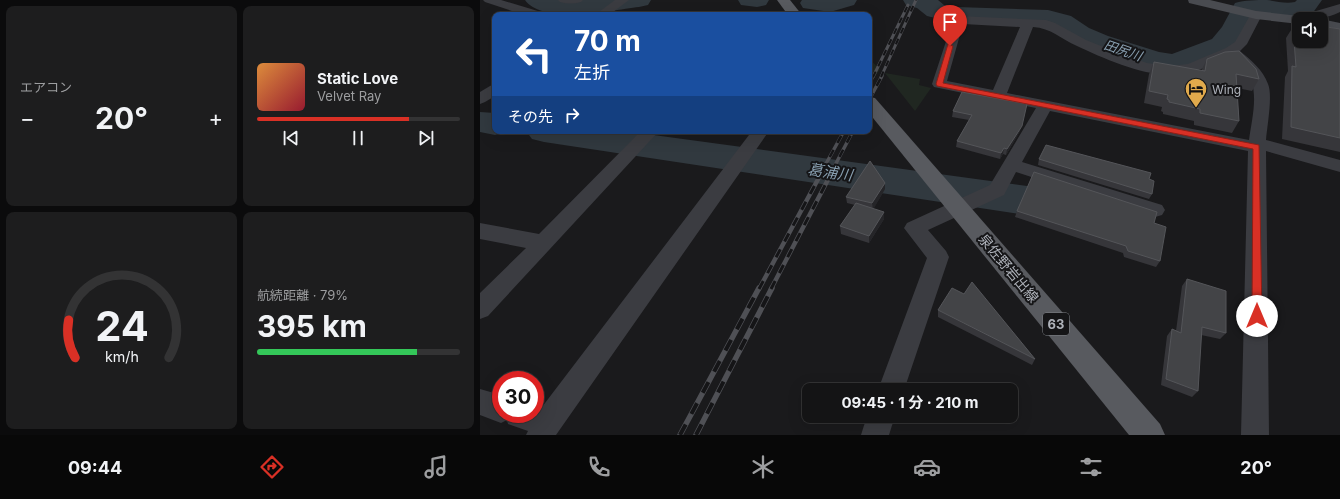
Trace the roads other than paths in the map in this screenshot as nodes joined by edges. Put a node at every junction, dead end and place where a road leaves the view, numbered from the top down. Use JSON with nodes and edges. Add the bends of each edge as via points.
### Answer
{"nodes":[{"id":1,"x":489,"y":0,"type":"edge"},
{"id":2,"x":564,"y":0,"type":"edge"},
{"id":3,"x":577,"y":0,"type":"edge"},
{"id":4,"x":623,"y":0,"type":"edge"},
{"id":5,"x":783,"y":0,"type":"edge"},
{"id":6,"x":1194,"y":0,"type":"edge"},
{"id":7,"x":1340,"y":8,"type":"edge"},
{"id":8,"x":527,"y":12,"type":"edge"},
{"id":9,"x":605,"y":12,"type":"edge"},
{"id":10,"x":793,"y":12,"type":"edge"},
{"id":11,"x":1328,"y":13,"type":"edge"},
{"id":12,"x":1252,"y":14,"type":"junction"},
{"id":13,"x":1292,"y":19,"type":"edge"},
{"id":14,"x":1028,"y":23,"type":"junction"},
{"id":15,"x":1328,"y":24,"type":"edge"},
{"id":16,"x":1340,"y":27,"type":"edge"},
{"id":17,"x":1231,"y":51,"type":"junction"},
{"id":18,"x":492,"y":90,"type":"edge"},
{"id":19,"x":998,"y":96,"type":"junction"},
{"id":20,"x":480,"y":99,"type":"edge"},
{"id":21,"x":872,"y":106,"type":"edge"},
{"id":22,"x":1045,"y":106,"type":"junction"},
{"id":23,"x":648,"y":134,"type":"edge"},
{"id":24,"x":759,"y":134,"type":"edge"},
{"id":25,"x":1257,"y":145,"type":"junction"},
{"id":26,"x":1012,"y":165,"type":"junction"},
{"id":27,"x":1340,"y":166,"type":"edge"},
{"id":28,"x":1155,"y":210,"type":"edge"},
{"id":29,"x":480,"y":231,"type":"edge"},
{"id":30,"x":544,"y":243,"type":"junction"},
{"id":31,"x":480,"y":308,"type":"edge"},
{"id":32,"x":893,"y":383,"type":"edge"},
{"id":33,"x":480,"y":402,"type":"edge"},
{"id":34,"x":492,"y":406,"type":"edge"},
{"id":35,"x":534,"y":423,"type":"edge"},
{"id":36,"x":878,"y":423,"type":"edge"},
{"id":37,"x":544,"y":429,"type":"edge"},
{"id":38,"x":874,"y":435,"type":"edge"},
{"id":39,"x":1149,"y":435,"type":"edge"},
{"id":40,"x":1255,"y":435,"type":"edge"}],
"edges":[{"from":1,"to":8,"type":"street"},
{"from":2,"to":3,"type":"street"},
{"from":4,"to":9,"type":"street"},
{"from":5,"to":10,"type":"main road"},
{"from":6,"to":12,"type":"street"},
{"from":7,"to":11,"type":"street"},
{"from":12,"to":13,"type":"street"},
{"from":12,"to":17,"type":"street","via":[[1240,44]]},
{"from":14,"to":17,"type":"street","via":[[1046,24],[1081,43],[1144,67],[1163,71],[1193,67]]},
{"from":14,"to":19,"type":"street"},
{"from":14,"to":19,"type":"street","via":[[958,20],[939,84]]},
{"from":15,"to":16,"type":"street"},
{"from":17,"to":25,"type":"street","via":[[1250,66],[1261,84]]},
{"from":18,"to":20,"type":"street"},
{"from":19,"to":22,"type":"street"},
{"from":21,"to":39,"type":"main road","name":"泉佐野岩出線","number":"63"},
{"from":22,"to":25,"type":"street"},
{"from":22,"to":26,"type":"street"},
{"from":23,"to":30,"type":"street"},
{"from":24,"to":37,"type":"street"},
{"from":25,"to":27,"type":"street"},
{"from":25,"to":40,"type":"street"},
{"from":26,"to":28,"type":"street"},
{"from":26,"to":32,"type":"street","via":[[997,190],[914,228],[938,257]]},
{"from":29,"to":30,"type":"street"},
{"from":30,"to":31,"type":"street"},
{"from":33,"to":34,"type":"street"},
{"from":35,"to":37,"type":"street"},
{"from":36,"to":38,"type":"street"}]}
